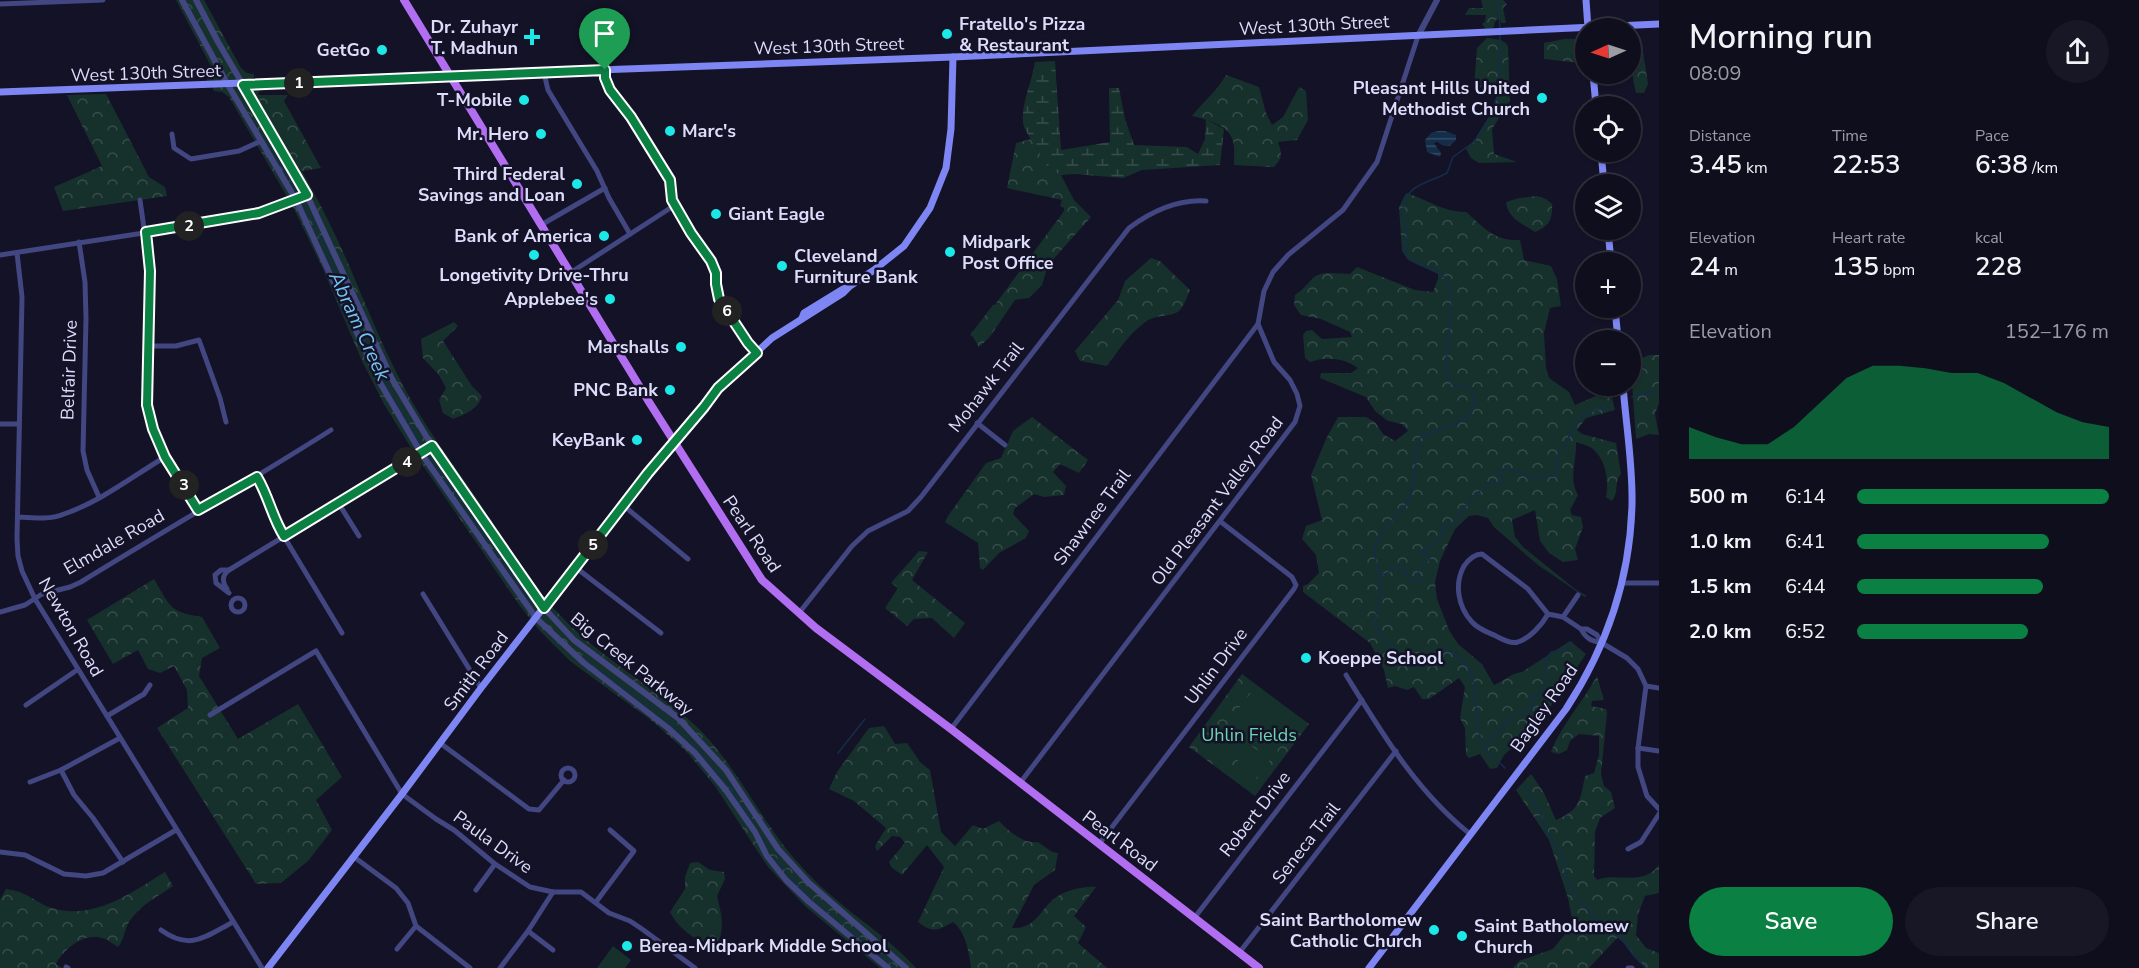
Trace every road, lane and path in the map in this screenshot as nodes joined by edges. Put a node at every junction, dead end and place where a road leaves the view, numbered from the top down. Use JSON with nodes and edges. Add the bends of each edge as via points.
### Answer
{"nodes":[{"id":1,"x":103,"y":0,"type":"edge"},
{"id":2,"x":182,"y":0,"type":"edge"},
{"id":3,"x":196,"y":0,"type":"edge"},
{"id":4,"x":404,"y":0,"type":"edge"},
{"id":5,"x":1437,"y":0,"type":"edge"},
{"id":6,"x":1586,"y":0,"type":"edge"},
{"id":7,"x":0,"y":4,"type":"edge"},
{"id":8,"x":1587,"y":18,"type":"edge"},
{"id":9,"x":1659,"y":24,"type":"edge"},
{"id":10,"x":1641,"y":25,"type":"edge"},
{"id":11,"x":1575,"y":29,"type":"edge"},
{"id":12,"x":1418,"y":36,"type":"junction"},
{"id":13,"x":953,"y":57,"type":"junction"},
{"id":14,"x":605,"y":70,"type":"junction"},
{"id":15,"x":544,"y":73,"type":"junction"},
{"id":16,"x":450,"y":77,"type":"junction"},
{"id":17,"x":228,"y":85,"type":"junction"},
{"id":18,"x":243,"y":85,"type":"junction"},
{"id":19,"x":0,"y":92,"type":"edge"},
{"id":20,"x":172,"y":135,"type":"dead end"},
{"id":21,"x":261,"y":141,"type":"junction"},
{"id":22,"x":605,"y":188,"type":"junction"},
{"id":23,"x":307,"y":195,"type":"junction"},
{"id":24,"x":140,"y":200,"type":"dead end"},
{"id":25,"x":296,"y":200,"type":"junction"},
{"id":26,"x":1206,"y":201,"type":"dead end"},
{"id":27,"x":675,"y":205,"type":"junction"},
{"id":28,"x":541,"y":225,"type":"junction"},
{"id":29,"x":146,"y":232,"type":"junction"},
{"id":30,"x":630,"y":234,"type":"junction"},
{"id":31,"x":79,"y":242,"type":"junction"},
{"id":32,"x":18,"y":253,"type":"junction"},
{"id":33,"x":0,"y":255,"type":"edge"},
{"id":34,"x":570,"y":273,"type":"junction"},
{"id":35,"x":1258,"y":324,"type":"junction"},
{"id":36,"x":147,"y":346,"type":"junction"},
{"id":37,"x":757,"y":353,"type":"junction"},
{"id":38,"x":1624,"y":396,"type":"edge"},
{"id":39,"x":226,"y":422,"type":"dead end"},
{"id":40,"x":977,"y":423,"type":"junction"},
{"id":41,"x":0,"y":424,"type":"edge"},
{"id":42,"x":19,"y":424,"type":"junction"},
{"id":43,"x":331,"y":430,"type":"dead end"},
{"id":44,"x":674,"y":441,"type":"junction"},
{"id":45,"x":1005,"y":445,"type":"dead end"},
{"id":46,"x":432,"y":446,"type":"junction"},
{"id":47,"x":421,"y":453,"type":"junction"},
{"id":48,"x":165,"y":457,"type":"junction"},
{"id":49,"x":257,"y":477,"type":"junction"},
{"id":50,"x":99,"y":497,"type":"junction"},
{"id":51,"x":339,"y":504,"type":"junction"},
{"id":52,"x":624,"y":506,"type":"junction"},
{"id":53,"x":198,"y":510,"type":"junction"},
{"id":54,"x":18,"y":517,"type":"junction"},
{"id":55,"x":1221,"y":522,"type":"junction"},
{"id":56,"x":284,"y":536,"type":"junction"},
{"id":57,"x":359,"y":536,"type":"dead end"},
{"id":58,"x":688,"y":559,"type":"dead end"},
{"id":59,"x":575,"y":567,"type":"junction"},
{"id":60,"x":1622,"y":583,"type":"junction"},
{"id":61,"x":1659,"y":583,"type":"edge"},
{"id":62,"x":423,"y":594,"type":"dead end"},
{"id":63,"x":1578,"y":595,"type":"dead end"},
{"id":64,"x":35,"y":599,"type":"junction"},
{"id":65,"x":233,"y":600,"type":"dead end"},
{"id":66,"x":544,"y":608,"type":"junction"},
{"id":67,"x":0,"y":612,"type":"edge"},
{"id":68,"x":799,"y":613,"type":"junction"},
{"id":69,"x":1548,"y":614,"type":"junction"},
{"id":70,"x":1563,"y":617,"type":"junction"},
{"id":71,"x":536,"y":618,"type":"junction"},
{"id":72,"x":342,"y":633,"type":"dead end"},
{"id":73,"x":662,"y":633,"type":"dead end"},
{"id":74,"x":1602,"y":643,"type":"junction"},
{"id":75,"x":77,"y":670,"type":"junction"},
{"id":76,"x":1346,"y":675,"type":"dead end"},
{"id":77,"x":150,"y":685,"type":"dead end"},
{"id":78,"x":1646,"y":686,"type":"junction"},
{"id":79,"x":481,"y":688,"type":"junction"},
{"id":80,"x":1659,"y":688,"type":"edge"},
{"id":81,"x":1362,"y":700,"type":"junction"},
{"id":82,"x":26,"y":705,"type":"dead end"},
{"id":83,"x":210,"y":715,"type":"dead end"},
{"id":84,"x":106,"y":716,"type":"junction"},
{"id":85,"x":951,"y":729,"type":"junction"},
{"id":86,"x":120,"y":738,"type":"junction"},
{"id":87,"x":441,"y":742,"type":"junction"},
{"id":88,"x":1638,"y":748,"type":"junction"},
{"id":89,"x":1396,"y":751,"type":"junction"},
{"id":90,"x":1659,"y":751,"type":"edge"},
{"id":91,"x":61,"y":770,"type":"junction"},
{"id":92,"x":564,"y":780,"type":"dead end"},
{"id":93,"x":30,"y":782,"type":"dead end"},
{"id":94,"x":1020,"y":783,"type":"junction"},
{"id":95,"x":402,"y":794,"type":"junction"},
{"id":96,"x":1659,"y":809,"type":"edge"},
{"id":97,"x":1659,"y":814,"type":"edge"},
{"id":98,"x":176,"y":830,"type":"junction"},
{"id":99,"x":610,"y":830,"type":"dead end"},
{"id":100,"x":1470,"y":834,"type":"junction"},
{"id":101,"x":1099,"y":844,"type":"junction"},
{"id":102,"x":778,"y":849,"type":"junction"},
{"id":103,"x":1628,"y":849,"type":"dead end"},
{"id":104,"x":0,"y":852,"type":"edge"},
{"id":105,"x":768,"y":856,"type":"junction"},
{"id":106,"x":354,"y":857,"type":"junction"},
{"id":107,"x":123,"y":862,"type":"junction"},
{"id":108,"x":495,"y":864,"type":"junction"},
{"id":109,"x":476,"y":890,"type":"dead end"},
{"id":110,"x":553,"y":892,"type":"junction"},
{"id":111,"x":596,"y":902,"type":"junction"},
{"id":112,"x":1195,"y":917,"type":"junction"},
{"id":113,"x":233,"y":922,"type":"junction"},
{"id":114,"x":416,"y":926,"type":"junction"},
{"id":115,"x":161,"y":930,"type":"dead end"},
{"id":116,"x":528,"y":931,"type":"junction"},
{"id":117,"x":397,"y":949,"type":"dead end"},
{"id":118,"x":554,"y":950,"type":"dead end"},
{"id":119,"x":1239,"y":953,"type":"junction"},
{"id":120,"x":272,"y":967,"type":"edge"},
{"id":121,"x":262,"y":968,"type":"edge"},
{"id":122,"x":470,"y":968,"type":"edge"},
{"id":123,"x":500,"y":968,"type":"edge"},
{"id":124,"x":695,"y":968,"type":"edge"},
{"id":125,"x":888,"y":968,"type":"edge"},
{"id":126,"x":906,"y":968,"type":"edge"},
{"id":127,"x":1259,"y":968,"type":"edge"},
{"id":128,"x":1369,"y":968,"type":"edge"}],
"edges":[{"from":1,"to":7,"type":"street"},
{"from":2,"to":17,"type":"street","name":"Big Creek Parkway"},
{"from":3,"to":18,"type":"street","name":"Big Creek Parkway"},
{"from":4,"to":16,"type":"main road","name":"Pearl Road"},
{"from":5,"to":12,"type":"street"},
{"from":6,"to":8,"type":"main road"},
{"from":9,"to":10,"type":"main road","name":"West 130th Street"},
{"from":11,"to":12,"type":"main road","name":"West 130th Street"},
{"from":12,"to":13,"type":"main road","name":"West 130th Street"},
{"from":12,"to":35,"type":"street","via":[[1377,162],[1343,210],[1273,272],[1264,291]]},
{"from":13,"to":14,"type":"main road","name":"West 130th Street"},
{"from":13,"to":37,"type":"main road","name":"Smith Road","via":[[946,168],[925,219],[904,246],[874,270],[772,338]]},
{"from":14,"to":15,"type":"main road","name":"West 130th Street"},
{"from":14,"to":27,"type":"street","via":[[610,90],[670,180]]},
{"from":15,"to":16,"type":"main road","name":"West 130th Street"},
{"from":15,"to":22,"type":"street","via":[[548,90]]},
{"from":16,"to":18,"type":"main road","name":"West 130th Street"},
{"from":16,"to":28,"type":"main road","name":"Pearl Road"},
{"from":17,"to":18,"type":"main road","name":"West 130th Street"},
{"from":17,"to":19,"type":"main road","name":"West 130th Street"},
{"from":17,"to":21,"type":"street","name":"Big Creek Parkway"},
{"from":18,"to":23,"type":"street","name":"Big Creek Parkway"},
{"from":20,"to":21,"type":"street","via":[[174,148],[191,159],[240,151]]},
{"from":21,"to":25,"type":"street","name":"Big Creek Parkway"},
{"from":22,"to":28,"type":"street"},
{"from":22,"to":30,"type":"street"},
{"from":23,"to":25,"type":"street"},
{"from":23,"to":46,"type":"street","name":"Big Creek Parkway","via":[[392,379]]},
{"from":24,"to":29,"type":"street"},
{"from":25,"to":29,"type":"street","via":[[235,219]]},
{"from":25,"to":47,"type":"street","name":"Big Creek Parkway","via":[[379,381]]},
{"from":26,"to":40,"type":"street","name":"Mohawk Trail","via":[[1157,210],[1129,228]]},
{"from":27,"to":30,"type":"street"},
{"from":27,"to":37,"type":"street","via":[[711,262],[719,299]]},
{"from":28,"to":34,"type":"main road","name":"Pearl Road"},
{"from":29,"to":31,"type":"street"},
{"from":29,"to":36,"type":"street","via":[[150,271]]},
{"from":30,"to":34,"type":"street"},
{"from":31,"to":32,"type":"street"},
{"from":31,"to":50,"type":"street","name":"Belfair Drive","via":[[86,318],[83,451]]},
{"from":32,"to":33,"type":"street"},
{"from":32,"to":42,"type":"street","name":"Newton Road","via":[[22,297]]},
{"from":34,"to":44,"type":"main road","name":"Pearl Road"},
{"from":35,"to":55,"type":"street","name":"Old Pleasant Valley Road","via":[[1274,362],[1290,380],[1300,406],[1296,422]]},
{"from":35,"to":85,"type":"street","name":"Shawnee Trail"},
{"from":36,"to":39,"type":"street","via":[[176,346],[199,340]]},
{"from":36,"to":48,"type":"street","via":[[147,405]]},
{"from":37,"to":44,"type":"main road","name":"Smith Road"},
{"from":38,"to":60,"type":"main road","name":"Bagley Road","via":[[1632,504]]},
{"from":40,"to":45,"type":"street"},
{"from":40,"to":68,"type":"street","name":"Mohawk Trail","via":[[908,511],[868,531]]},
{"from":41,"to":42,"type":"street"},
{"from":42,"to":54,"type":"street","name":"Newton Road"},
{"from":43,"to":49,"type":"street","name":"Elmdale Road"},
{"from":44,"to":52,"type":"main road","name":"Smith Road"},
{"from":44,"to":68,"type":"main road","name":"Pearl Road","via":[[754,569]]},
{"from":46,"to":47,"type":"street"},
{"from":46,"to":66,"type":"street","name":"Big Creek Parkway"},
{"from":47,"to":51,"type":"street"},
{"from":47,"to":71,"type":"street","name":"Big Creek Parkway"},
{"from":48,"to":50,"type":"street"},
{"from":48,"to":53,"type":"street"},
{"from":49,"to":53,"type":"street","name":"Elmdale Road"},
{"from":49,"to":56,"type":"street"},
{"from":50,"to":54,"type":"street","via":[[63,515]]},
{"from":51,"to":56,"type":"street"},
{"from":51,"to":57,"type":"street"},
{"from":52,"to":58,"type":"street"},
{"from":52,"to":59,"type":"main road","name":"Smith Road"},
{"from":53,"to":64,"type":"street","name":"Elmdale Road","via":[[81,582]]},
{"from":54,"to":64,"type":"street","name":"Newton Road","via":[[18,556]]},
{"from":55,"to":94,"type":"street","name":"Old Pleasant Valley Road"},
{"from":55,"to":101,"type":"street","name":"Uhlin Drive","via":[[1292,577],[1296,585]]},
{"from":56,"to":65,"type":"street","via":[[215,575],[216,583]]},
{"from":56,"to":72,"type":"street"},
{"from":59,"to":66,"type":"main road","name":"Smith Road"},
{"from":59,"to":73,"type":"street"},
{"from":60,"to":61,"type":"street"},
{"from":60,"to":74,"type":"main road","name":"Bagley Road"},
{"from":62,"to":79,"type":"street"},
{"from":63,"to":70,"type":"street"},
{"from":64,"to":67,"type":"street","name":"Elmdale Road"},
{"from":64,"to":75,"type":"street","name":"Newton Road"},
{"from":66,"to":71,"type":"main road","name":"Smith Road"},
{"from":66,"to":102,"type":"street","name":"Big Creek Parkway","via":[[581,646],[678,718],[726,770]]},
{"from":68,"to":85,"type":"main road","name":"Pearl Road"},
{"from":69,"to":69,"type":"street","via":[[1528,589],[1482,554],[1477,554],[1458,578],[1458,592],[1471,621],[1506,640],[1518,642],[1540,626]]},
{"from":69,"to":70,"type":"street"},
{"from":70,"to":74,"type":"street","via":[[1581,629],[1584,636]]},
{"from":71,"to":79,"type":"main road","name":"Smith Road"},
{"from":71,"to":105,"type":"street","name":"Big Creek Parkway","via":[[584,663],[695,753],[744,815]]},
{"from":74,"to":78,"type":"street","via":[[1627,658]]},
{"from":74,"to":100,"type":"main road","name":"Bagley Road","via":[[1566,709]]},
{"from":75,"to":82,"type":"street"},
{"from":75,"to":84,"type":"street","name":"Newton Road"},
{"from":76,"to":81,"type":"street"},
{"from":77,"to":84,"type":"street","via":[[144,694]]},
{"from":78,"to":80,"type":"street"},
{"from":78,"to":88,"type":"street"},
{"from":79,"to":87,"type":"main road","name":"Smith Road"},
{"from":81,"to":89,"type":"street"},
{"from":81,"to":112,"type":"street","name":"Robert Drive"},
{"from":83,"to":95,"type":"street","via":[[316,651]]},
{"from":84,"to":86,"type":"street","name":"Newton Road"},
{"from":85,"to":94,"type":"main road","name":"Pearl Road"},
{"from":86,"to":91,"type":"street"},
{"from":86,"to":98,"type":"street","name":"Newton Road"},
{"from":87,"to":92,"type":"street","via":[[529,809],[544,806]]},
{"from":87,"to":95,"type":"main road","name":"Smith Road"},
{"from":88,"to":90,"type":"street"},
{"from":88,"to":96,"type":"street","via":[[1641,781]]},
{"from":89,"to":100,"type":"street","via":[[1439,808]]},
{"from":89,"to":119,"type":"street","name":"Seneca Trail"},
{"from":91,"to":93,"type":"street"},
{"from":91,"to":107,"type":"street","via":[[74,795]]},
{"from":94,"to":101,"type":"main road","name":"Pearl Road"},
{"from":95,"to":106,"type":"main road","name":"Smith Road"},
{"from":95,"to":108,"type":"street","name":"Paula Drive"},
{"from":97,"to":103,"type":"street","via":[[1641,842]]},
{"from":98,"to":107,"type":"street"},
{"from":98,"to":113,"type":"street","name":"Newton Road"},
{"from":99,"to":111,"type":"street","via":[[634,851]]},
{"from":100,"to":128,"type":"main road","name":"Bagley Road"},
{"from":101,"to":112,"type":"main road","name":"Pearl Road"},
{"from":102,"to":105,"type":"street"},
{"from":102,"to":126,"type":"street","name":"Big Creek Parkway","via":[[808,883]]},
{"from":104,"to":107,"type":"street","via":[[25,855],[64,874],[87,876],[103,873]]},
{"from":105,"to":125,"type":"street","name":"Big Creek Parkway","via":[[809,902]]},
{"from":106,"to":114,"type":"street","via":[[396,888],[408,903]]},
{"from":106,"to":120,"type":"main road","name":"Smith Road"},
{"from":108,"to":109,"type":"street"},
{"from":108,"to":110,"type":"street","name":"Paula Drive","via":[[530,887]]},
{"from":110,"to":111,"type":"street","name":"Paula Drive","via":[[581,892]]},
{"from":110,"to":116,"type":"street"},
{"from":111,"to":124,"type":"street","name":"Paula Drive","via":[[609,913],[642,928]]},
{"from":112,"to":119,"type":"main road","name":"Pearl Road"},
{"from":113,"to":115,"type":"street","via":[[199,941],[172,938]]},
{"from":113,"to":121,"type":"street","name":"Newton Road"},
{"from":114,"to":117,"type":"street"},
{"from":114,"to":122,"type":"street"},
{"from":116,"to":118,"type":"street"},
{"from":116,"to":123,"type":"street"},
{"from":119,"to":127,"type":"main road","name":"Pearl Road"}]}
